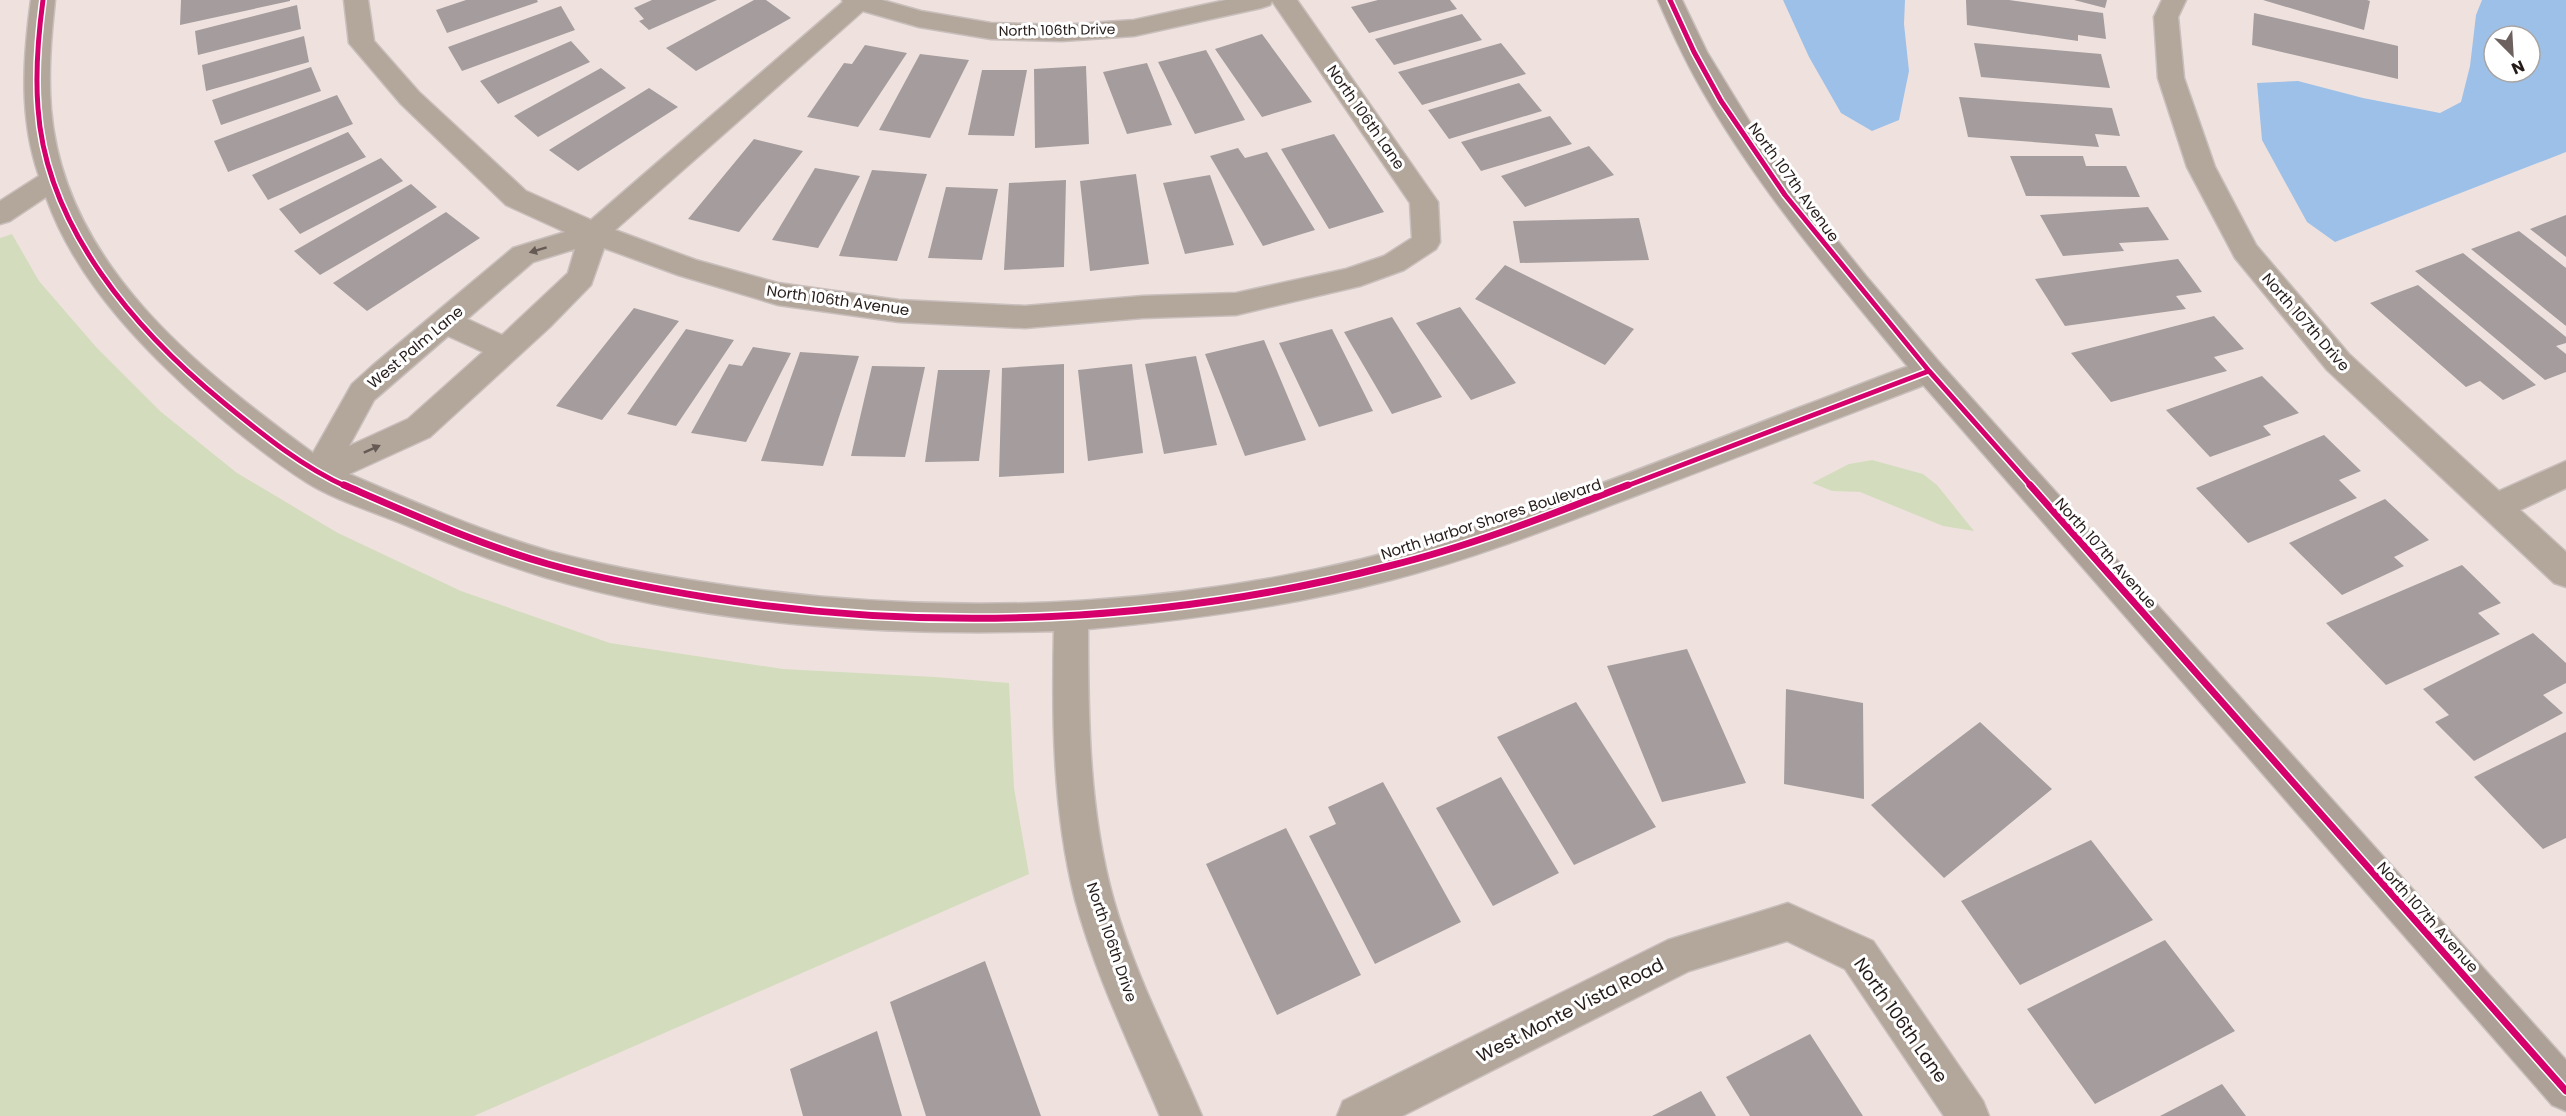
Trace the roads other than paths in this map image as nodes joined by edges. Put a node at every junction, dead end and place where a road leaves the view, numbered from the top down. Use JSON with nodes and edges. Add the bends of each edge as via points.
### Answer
{"nodes":[{"id":1,"x":43,"y":0,"type":"edge"},
{"id":2,"x":356,"y":0,"type":"edge"},
{"id":3,"x":1261,"y":0,"type":"edge"},
{"id":4,"x":1284,"y":0,"type":"edge"},
{"id":5,"x":1670,"y":0,"type":"edge"},
{"id":6,"x":2174,"y":0,"type":"edge"},
{"id":7,"x":856,"y":1,"type":"edge"},
{"id":8,"x":51,"y":181,"type":"junction"},
{"id":9,"x":0,"y":190,"type":"edge"},
{"id":10,"x":0,"y":214,"type":"edge"},
{"id":11,"x":594,"y":233,"type":"junction"},
{"id":12,"x":1426,"y":242,"type":"joint"},
{"id":13,"x":445,"y":322,"type":"junction"},
{"id":14,"x":506,"y":350,"type":"junction"},
{"id":15,"x":1929,"y":371,"type":"junction"},
{"id":16,"x":318,"y":474,"type":"junction"},
{"id":17,"x":2566,"y":474,"type":"edge"},
{"id":18,"x":2494,"y":508,"type":"junction"},
{"id":19,"x":2566,"y":573,"type":"edge"},
{"id":20,"x":1071,"y":616,"type":"junction"},
{"id":21,"x":1788,"y":922,"type":"joint"},
{"id":22,"x":2566,"y":1091,"type":"edge"},
{"id":23,"x":1180,"y":1116,"type":"edge"},
{"id":24,"x":1358,"y":1116,"type":"edge"},
{"id":25,"x":1968,"y":1116,"type":"edge"}],
"edges":[{"from":1,"to":8,"type":"street","name":"North Harbor Shores Boulevard","via":[[37,31],[35,99]]},
{"from":2,"to":11,"type":"street","name":"North 106th Avenue","via":[[362,43],[465,152],[516,198]]},
{"from":3,"to":7,"type":"street","name":"North 106th Drive","via":[[1134,28],[1062,33],[991,31],[919,19]]},
{"from":4,"to":12,"type":"street","name":"North 106th Lane","via":[[1424,202]]},
{"from":5,"to":15,"type":"main road","name":"North 107th Avenue","via":[[1688,45],[1763,165]]},
{"from":6,"to":18,"type":"street","name":"North 107th Drive","via":[[2166,17],[2171,78],[2201,167],[2245,251],[2338,362]]},
{"from":7,"to":11,"type":"street","name":"West Palm Lane"},
{"from":8,"to":9,"type":"street"},
{"from":8,"to":10,"type":"street"},
{"from":8,"to":16,"type":"street","name":"North Harbor Shores Boulevard","via":[[78,241],[105,281],[161,347],[243,419]]},
{"from":11,"to":12,"type":"street","name":"North 106th Avenue","via":[[688,268],[778,294],[899,311],[1025,317],[1236,304],[1350,279],[1394,263]]},
{"from":11,"to":13,"type":"street","name":"West Palm Lane","one_way":true,"via":[[523,255]]},
{"from":11,"to":14,"type":"street","via":[[581,278]]},
{"from":13,"to":14,"type":"street"},
{"from":13,"to":16,"type":"street","name":"West Palm Lane","via":[[363,392]]},
{"from":16,"to":14,"type":"street","one_way":true,"via":[[419,428]]},
{"from":15,"to":20,"type":"street","name":"North Harbor Shores Boulevard","via":[[1545,516],[1422,557],[1292,589]]},
{"from":15,"to":22,"type":"main road","name":"North 107th Avenue"},
{"from":16,"to":20,"type":"street","name":"North Harbor Shores Boulevard","via":[[508,551],[562,568],[702,598],[810,613],[885,618]]},
{"from":17,"to":18,"type":"street"},
{"from":18,"to":19,"type":"street","name":"North 107th Drive"},
{"from":20,"to":23,"type":"street","name":"North 106th Drive","via":[[1071,714],[1083,848],[1095,901],[1121,975]]},
{"from":21,"to":24,"type":"street","name":"West Monte Vista Road","via":[[1682,954]]},
{"from":21,"to":25,"type":"street","name":"North 106th Lane","via":[[1859,955]]}]}
